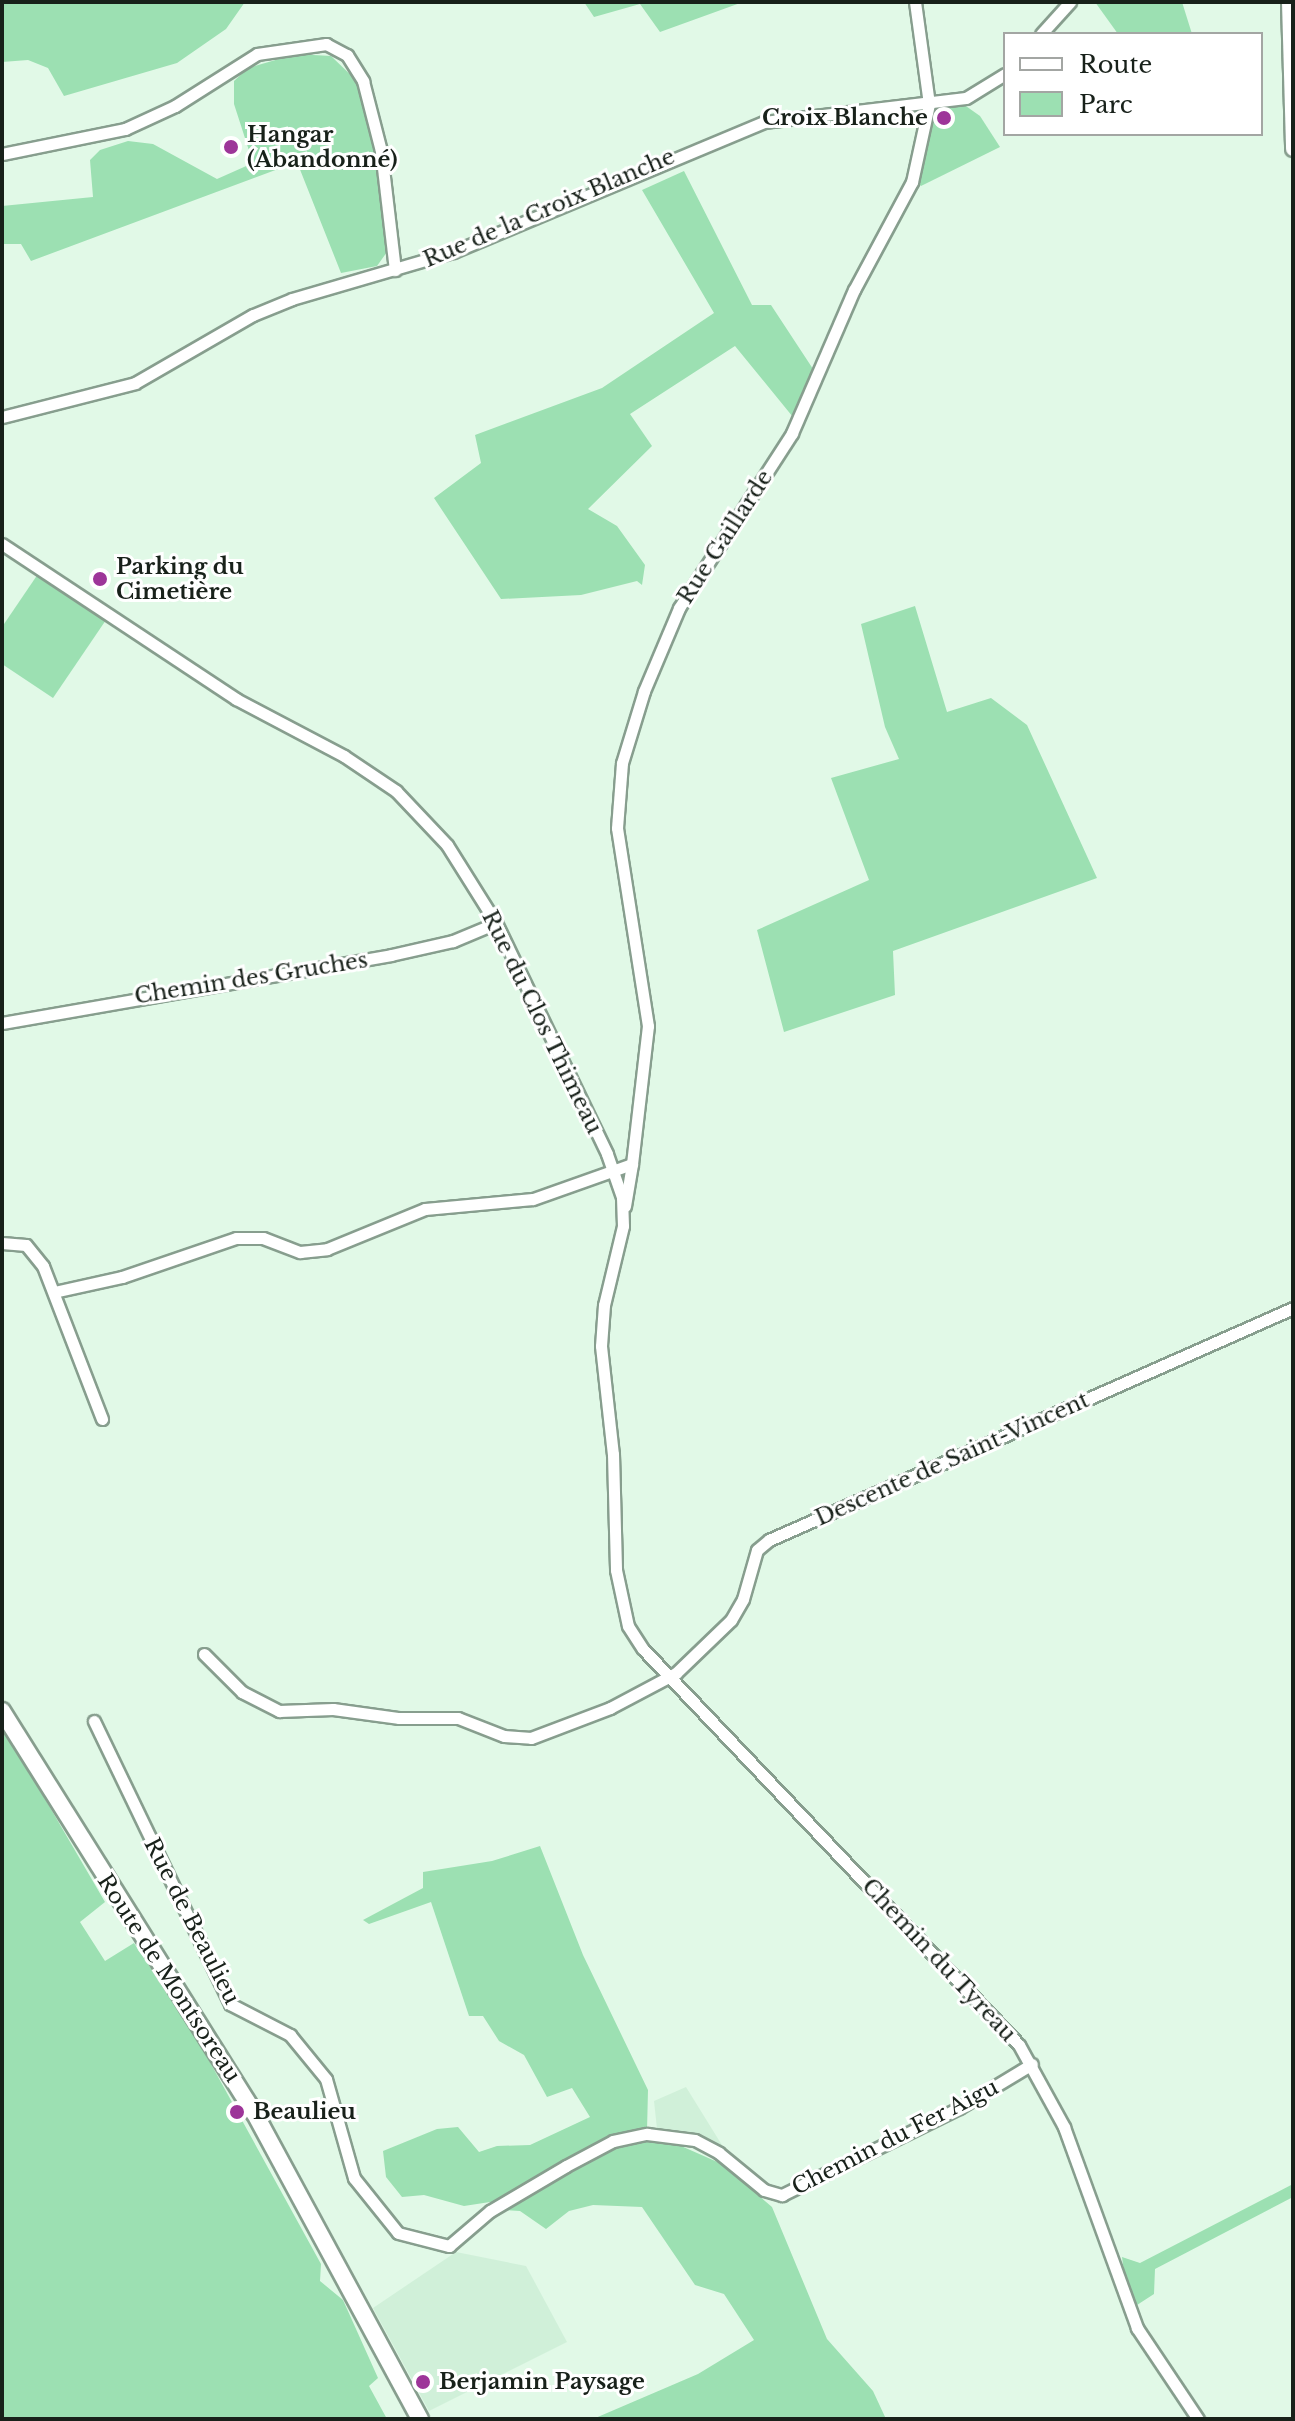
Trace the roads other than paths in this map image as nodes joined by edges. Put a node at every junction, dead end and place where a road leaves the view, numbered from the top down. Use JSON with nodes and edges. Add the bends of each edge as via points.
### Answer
{"nodes":[{"id":1,"x":915,"y":2,"type":"edge"},
{"id":2,"x":1070,"y":2,"type":"edge"},
{"id":3,"x":1289,"y":2,"type":"edge"},
{"id":4,"x":1043,"y":32,"type":"edge"},
{"id":5,"x":1003,"y":76,"type":"edge"},
{"id":6,"x":929,"y":104,"type":"junction"},
{"id":7,"x":1293,"y":149,"type":"edge"},
{"id":8,"x":2,"y":154,"type":"edge"},
{"id":9,"x":395,"y":270,"type":"junction"},
{"id":10,"x":2,"y":417,"type":"edge"},
{"id":11,"x":2,"y":544,"type":"edge"},
{"id":12,"x":496,"y":923,"type":"junction"},
{"id":13,"x":2,"y":1023,"type":"edge"},
{"id":14,"x":632,"y":1164,"type":"junction"},
{"id":15,"x":614,"y":1171,"type":"junction"},
{"id":16,"x":624,"y":1210,"type":"junction"},
{"id":17,"x":2,"y":1243,"type":"edge"},
{"id":18,"x":54,"y":1292,"type":"junction"},
{"id":19,"x":1293,"y":1308,"type":"edge"},
{"id":20,"x":102,"y":1419,"type":"dead end"},
{"id":21,"x":204,"y":1654,"type":"dead end"},
{"id":22,"x":671,"y":1676,"type":"junction"},
{"id":23,"x":2,"y":1711,"type":"edge"},
{"id":24,"x":94,"y":1721,"type":"dead end"},
{"id":25,"x":1032,"y":2064,"type":"junction"},
{"id":26,"x":423,"y":2241,"type":"joint"},
{"id":27,"x":420,"y":2419,"type":"edge"},
{"id":28,"x":1198,"y":2419,"type":"edge"}],
"edges":[{"from":1,"to":6,"type":"street"},
{"from":2,"to":4,"type":"street"},
{"from":3,"to":7,"type":"street"},
{"from":5,"to":6,"type":"street","name":"Rue de la Croix Blanche","via":[[982,93]]},
{"from":6,"to":9,"type":"street","name":"Rue de la Croix Blanche","via":[[764,122],[453,252]]},
{"from":6,"to":14,"type":"street","name":"Rue Gaillarde","via":[[909,191],[854,290],[792,433],[683,599],[630,733],[617,828],[648,1026]]},
{"from":8,"to":9,"type":"street","via":[[125,129],[175,106],[257,54],[298,44],[326,44],[347,55],[363,81],[381,151]]},
{"from":9,"to":10,"type":"street","name":"Rue de la Croix Blanche","via":[[253,315],[135,383]]},
{"from":11,"to":12,"type":"street","name":"Rue du Clos Thimeau","via":[[236,699],[344,756],[396,791],[447,845]]},
{"from":12,"to":13,"type":"street","name":"Chemin des Gruches","via":[[453,941],[391,955]]},
{"from":12,"to":15,"type":"street","name":"Rue du Clos Thimeau"},
{"from":14,"to":15,"type":"street"},
{"from":14,"to":16,"type":"street","name":"Rue Gaillarde"},
{"from":15,"to":16,"type":"street","name":"Rue du Clos Thimeau"},
{"from":15,"to":18,"type":"street","via":[[519,1202],[425,1209],[327,1249],[300,1252],[263,1238],[236,1238],[122,1277]]},
{"from":16,"to":22,"type":"street","name":"Rue du Clos Thimeau","via":[[602,1326],[616,1570],[628,1626]]},
{"from":17,"to":18,"type":"street","via":[[26,1245]]},
{"from":18,"to":20,"type":"street"},
{"from":19,"to":22,"type":"street","name":"Descente de Saint-Vincent","via":[[769,1540],[757,1550],[731,1620]]},
{"from":21,"to":22,"type":"street","name":"Descente de Saint-Vincent","via":[[242,1692],[279,1711],[333,1709],[399,1718],[458,1718],[516,1739],[610,1708]]},
{"from":22,"to":25,"type":"street","name":"Chemin du Tyreau","via":[[1000,2023]]},
{"from":23,"to":27,"type":"main road","name":"Route de Montsoreau","via":[[243,2093]]},
{"from":24,"to":26,"type":"street","name":"Rue de Beaulieu","via":[[230,2004],[290,2035],[326,2079],[359,2187],[395,2230]]},
{"from":25,"to":26,"type":"street","name":"Chemin du Fer Aigu","via":[[959,2108],[782,2195],[764,2190],[695,2140],[639,2135],[613,2141],[504,2202],[449,2246]]},
{"from":25,"to":28,"type":"street","name":"Chemin du Tyreau","via":[[1064,2127],[1137,2328]]}]}
